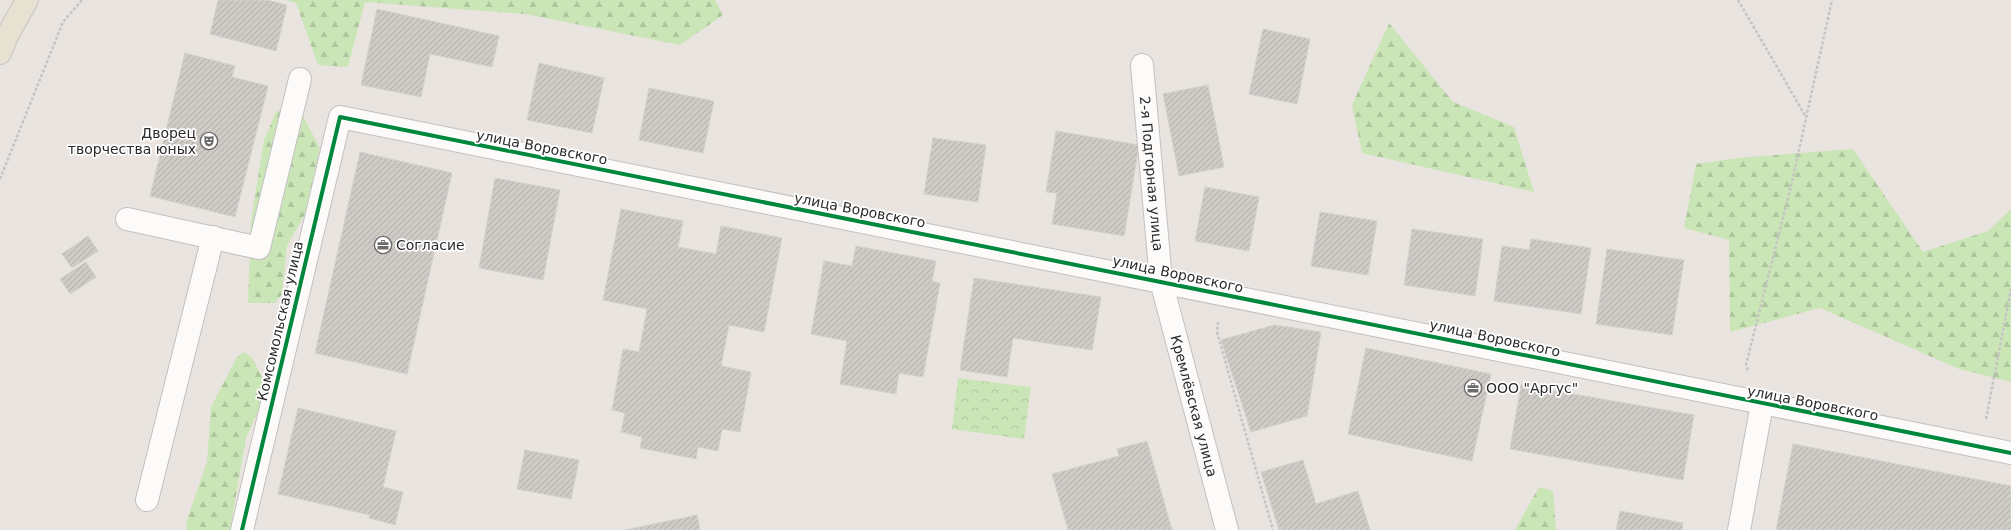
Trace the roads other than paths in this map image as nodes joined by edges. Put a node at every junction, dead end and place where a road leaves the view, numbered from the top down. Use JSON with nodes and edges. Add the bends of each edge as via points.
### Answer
{"nodes":[{"id":1,"x":27,"y":0,"type":"edge"},
{"id":2,"x":0,"y":53,"type":"edge"},
{"id":3,"x":1142,"y":65,"type":"dead end"},
{"id":4,"x":300,"y":79,"type":"dead end"},
{"id":5,"x":340,"y":118,"type":"joint"},
{"id":6,"x":127,"y":219,"type":"dead end"},
{"id":7,"x":213,"y":237,"type":"junction"},
{"id":8,"x":1161,"y":281,"type":"junction"},
{"id":9,"x":1762,"y":404,"type":"junction"},
{"id":10,"x":2011,"y":453,"type":"edge"},
{"id":11,"x":147,"y":500,"type":"dead end"},
{"id":12,"x":242,"y":530,"type":"edge"},
{"id":13,"x":1227,"y":530,"type":"edge"},
{"id":14,"x":1739,"y":530,"type":"edge"}],
"edges":[{"from":1,"to":2,"type":"main road"},
{"from":3,"to":8,"type":"street","name":"2-я Подгорная улица"},
{"from":4,"to":7,"type":"street","via":[[259,248]]},
{"from":5,"to":8,"type":"street","name":"улица Воровского"},
{"from":5,"to":12,"type":"street","name":"Комсомольская улица"},
{"from":6,"to":7,"type":"street"},
{"from":7,"to":11,"type":"street"},
{"from":8,"to":9,"type":"street","name":"улица Воровского"},
{"from":8,"to":13,"type":"street","name":"Кремлёвская улица"},
{"from":9,"to":10,"type":"street","name":"улица Воровского"},
{"from":9,"to":14,"type":"street"}]}
